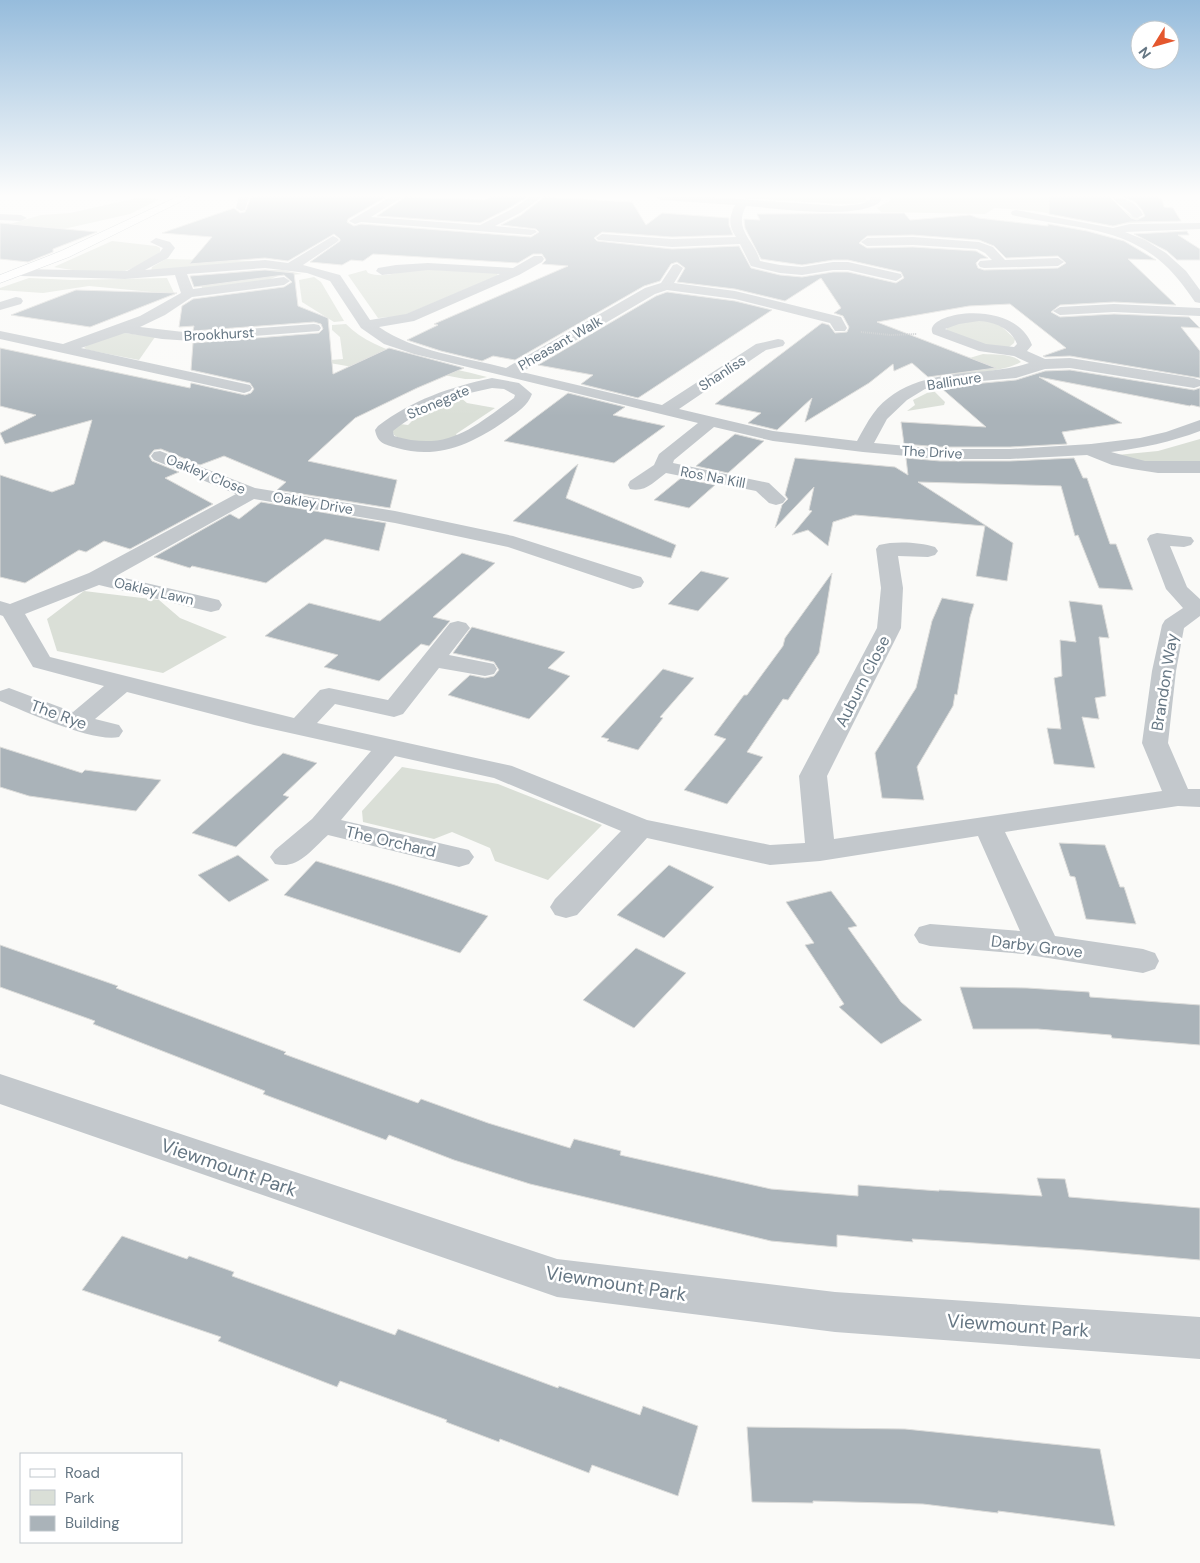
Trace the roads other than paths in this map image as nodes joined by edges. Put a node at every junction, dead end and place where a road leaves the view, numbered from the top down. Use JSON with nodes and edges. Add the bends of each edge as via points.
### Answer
{"nodes":[{"id":1,"x":27,"y":270,"type":"edge"},
{"id":2,"x":135,"y":270,"type":"edge"},
{"id":3,"x":202,"y":270,"type":"edge"},
{"id":4,"x":309,"y":270,"type":"edge"},
{"id":5,"x":390,"y":270,"type":"edge"},
{"id":6,"x":500,"y":270,"type":"edge"},
{"id":7,"x":519,"y":270,"type":"edge"},
{"id":8,"x":676,"y":270,"type":"edge"},
{"id":9,"x":794,"y":270,"type":"edge"},
{"id":10,"x":809,"y":270,"type":"edge"},
{"id":11,"x":865,"y":270,"type":"edge"},
{"id":12,"x":1179,"y":270,"type":"edge"},
{"id":13,"x":382,"y":271,"type":"dead end"},
{"id":14,"x":22,"y":272,"type":"junction"},
{"id":15,"x":180,"y":272,"type":"junction"},
{"id":16,"x":515,"y":272,"type":"junction"},
{"id":17,"x":125,"y":275,"type":"junction"},
{"id":18,"x":896,"y":277,"type":"dead end"},
{"id":19,"x":0,"y":280,"type":"edge"},
{"id":20,"x":284,"y":281,"type":"dead end"},
{"id":21,"x":666,"y":286,"type":"junction"},
{"id":22,"x":188,"y":294,"type":"junction"},
{"id":23,"x":1200,"y":299,"type":"edge"},
{"id":24,"x":16,"y":301,"type":"dead end"},
{"id":25,"x":0,"y":306,"type":"edge"},
{"id":26,"x":1060,"y":311,"type":"dead end"},
{"id":27,"x":1200,"y":312,"type":"edge"},
{"id":28,"x":366,"y":325,"type":"junction"},
{"id":29,"x":124,"y":328,"type":"junction"},
{"id":30,"x":314,"y":328,"type":"dead end"},
{"id":31,"x":840,"y":328,"type":"road end"},
{"id":32,"x":0,"y":335,"type":"edge"},
{"id":33,"x":778,"y":343,"type":"dead end"},
{"id":34,"x":67,"y":348,"type":"junction"},
{"id":35,"x":1017,"y":352,"type":"junction"},
{"id":36,"x":1043,"y":364,"type":"junction"},
{"id":37,"x":511,"y":377,"type":"junction"},
{"id":38,"x":1194,"y":383,"type":"dead end"},
{"id":39,"x":228,"y":394,"type":"dead end"},
{"id":40,"x":667,"y":409,"type":"junction"},
{"id":41,"x":710,"y":422,"type":"junction"},
{"id":42,"x":1200,"y":425,"type":"edge"},
{"id":43,"x":862,"y":447,"type":"junction"},
{"id":44,"x":1091,"y":449,"type":"junction"},
{"id":45,"x":160,"y":456,"type":"dead end"},
{"id":46,"x":663,"y":467,"type":"junction"},
{"id":47,"x":1200,"y":467,"type":"edge"},
{"id":48,"x":787,"y":480,"type":"dead end"},
{"id":49,"x":637,"y":485,"type":"dead end"},
{"id":50,"x":251,"y":493,"type":"junction"},
{"id":51,"x":1184,"y":541,"type":"dead end"},
{"id":52,"x":928,"y":550,"type":"dead end"},
{"id":53,"x":97,"y":578,"type":"junction"},
{"id":54,"x":633,"y":582,"type":"dead end"},
{"id":55,"x":211,"y":605,"type":"dead end"},
{"id":56,"x":1198,"y":608,"type":"edge"},
{"id":57,"x":6,"y":609,"type":"edge"},
{"id":58,"x":458,"y":628,"type":"dead end"},
{"id":59,"x":434,"y":660,"type":"junction"},
{"id":60,"x":485,"y":669,"type":"dead end"},
{"id":61,"x":123,"y":683,"type":"junction"},
{"id":62,"x":9,"y":696,"type":"dead end"},
{"id":63,"x":76,"y":722,"type":"junction"},
{"id":64,"x":300,"y":727,"type":"junction"},
{"id":65,"x":110,"y":731,"type":"dead end"},
{"id":66,"x":389,"y":747,"type":"junction"},
{"id":67,"x":1189,"y":798,"type":"edge"},
{"id":68,"x":322,"y":824,"type":"junction"},
{"id":69,"x":988,"y":826,"type":"junction"},
{"id":70,"x":640,"y":828,"type":"junction"},
{"id":71,"x":820,"y":851,"type":"junction"},
{"id":72,"x":286,"y":857,"type":"dead end"},
{"id":73,"x":460,"y":857,"type":"dead end"},
{"id":74,"x":566,"y":907,"type":"dead end"},
{"id":75,"x":930,"y":936,"type":"dead end"},
{"id":76,"x":1043,"y":946,"type":"junction"},
{"id":77,"x":1143,"y":961,"type":"dead end"},
{"id":78,"x":0,"y":1089,"type":"edge"},
{"id":79,"x":1200,"y":1338,"type":"edge"}],
"edges":[{"from":1,"to":14,"type":"main road"},
{"from":2,"to":17,"type":"street"},
{"from":3,"to":15,"type":"street"},
{"from":4,"to":28,"type":"street","via":[[334,278]]},
{"from":5,"to":13,"type":"street"},
{"from":6,"to":16,"type":"street"},
{"from":7,"to":16,"type":"street"},
{"from":8,"to":21,"type":"street"},
{"from":9,"to":10,"type":"street"},
{"from":11,"to":18,"type":"street"},
{"from":12,"to":23,"type":"street"},
{"from":14,"to":17,"type":"street"},
{"from":14,"to":19,"type":"main road"},
{"from":15,"to":17,"type":"street"},
{"from":15,"to":22,"type":"street"},
{"from":16,"to":28,"type":"street","via":[[408,318]]},
{"from":20,"to":22,"type":"street","name":"Brookhurst"},
{"from":21,"to":31,"type":"street","name":"Pheasant Walk","via":[[735,295],[836,320]]},
{"from":21,"to":37,"type":"street","name":"Pheasant Walk","via":[[650,291]]},
{"from":22,"to":29,"type":"street","name":"Brookhurst"},
{"from":24,"to":25,"type":"street"},
{"from":26,"to":27,"type":"street","via":[[1114,308]]},
{"from":28,"to":37,"type":"street","name":"The Drive","via":[[397,344]]},
{"from":29,"to":30,"type":"street","name":"Brookhurst","via":[[192,337]]},
{"from":29,"to":34,"type":"street","name":"Brookhurst"},
{"from":32,"to":34,"type":"street"},
{"from":33,"to":40,"type":"street","name":"Shanliss","via":[[761,348]]},
{"from":34,"to":39,"type":"street","via":[[250,384]]},
{"from":35,"to":35,"type":"street","name":"Ballinure","via":[[984,348],[938,331],[938,327],[951,321],[984,317],[998,320],[1008,324],[1024,339],[1025,345]]},
{"from":35,"to":36,"type":"street","name":"Ballinure"},
{"from":36,"to":38,"type":"street","name":"Ballinure","via":[[1070,363]]},
{"from":36,"to":43,"type":"street","name":"Ballinure","via":[[1016,373],[919,386],[880,416]]},
{"from":37,"to":37,"type":"street","name":"Stonegate","via":[[524,394],[520,401],[470,437],[434,448],[404,446],[386,439],[384,430],[418,408],[466,389]]},
{"from":37,"to":40,"type":"street","name":"The Drive"},
{"from":40,"to":41,"type":"street","name":"The Drive"},
{"from":41,"to":43,"type":"street","name":"The Drive","via":[[773,436]]},
{"from":41,"to":46,"type":"street","name":"Ros Na Kill","via":[[665,458]]},
{"from":42,"to":44,"type":"street","name":"The Drive","via":[[1140,443]]},
{"from":43,"to":44,"type":"street","name":"The Drive","via":[[940,454]]},
{"from":44,"to":47,"type":"street","name":"The Drive","via":[[1127,464]]},
{"from":45,"to":50,"type":"street","name":"Oakley Close"},
{"from":46,"to":48,"type":"street","name":"Ros Na Kill","via":[[769,493]]},
{"from":46,"to":49,"type":"street","name":"Ros Na Kill"},
{"from":50,"to":53,"type":"street","name":"Oakley Drive"},
{"from":50,"to":54,"type":"street","name":"Oakley Drive","via":[[395,517],[513,542]]},
{"from":51,"to":56,"type":"street","via":[[1157,539],[1177,589]]},
{"from":52,"to":71,"type":"street","name":"Auburn Close","via":[[886,549],[892,588],[889,628],[813,776]]},
{"from":53,"to":55,"type":"street","name":"Oakley Lawn"},
{"from":53,"to":57,"type":"street","name":"Oakley Drive"},
{"from":56,"to":67,"type":"street","name":"Brandon Way","via":[[1173,625],[1155,743]]},
{"from":57,"to":61,"type":"street","via":[[40,662]]},
{"from":58,"to":59,"type":"street"},
{"from":59,"to":60,"type":"street"},
{"from":59,"to":64,"type":"street","via":[[394,709],[329,695]]},
{"from":61,"to":63,"type":"street"},
{"from":61,"to":64,"type":"street"},
{"from":62,"to":63,"type":"street","name":"The Rye"},
{"from":63,"to":65,"type":"street","name":"The Rye"},
{"from":64,"to":66,"type":"street"},
{"from":66,"to":68,"type":"street","name":"The Orchard"},
{"from":66,"to":70,"type":"street","via":[[502,772]]},
{"from":67,"to":69,"type":"street"},
{"from":68,"to":72,"type":"street","name":"The Orchard"},
{"from":68,"to":73,"type":"street","name":"The Orchard"},
{"from":69,"to":71,"type":"street"},
{"from":69,"to":76,"type":"street"},
{"from":70,"to":71,"type":"street","via":[[770,855]]},
{"from":70,"to":74,"type":"street"},
{"from":75,"to":76,"type":"street","name":"Darby Grove"},
{"from":76,"to":77,"type":"street","name":"Darby Grove"},
{"from":78,"to":79,"type":"street","name":"Viewmount Park","via":[[557,1278],[835,1312]]}]}
